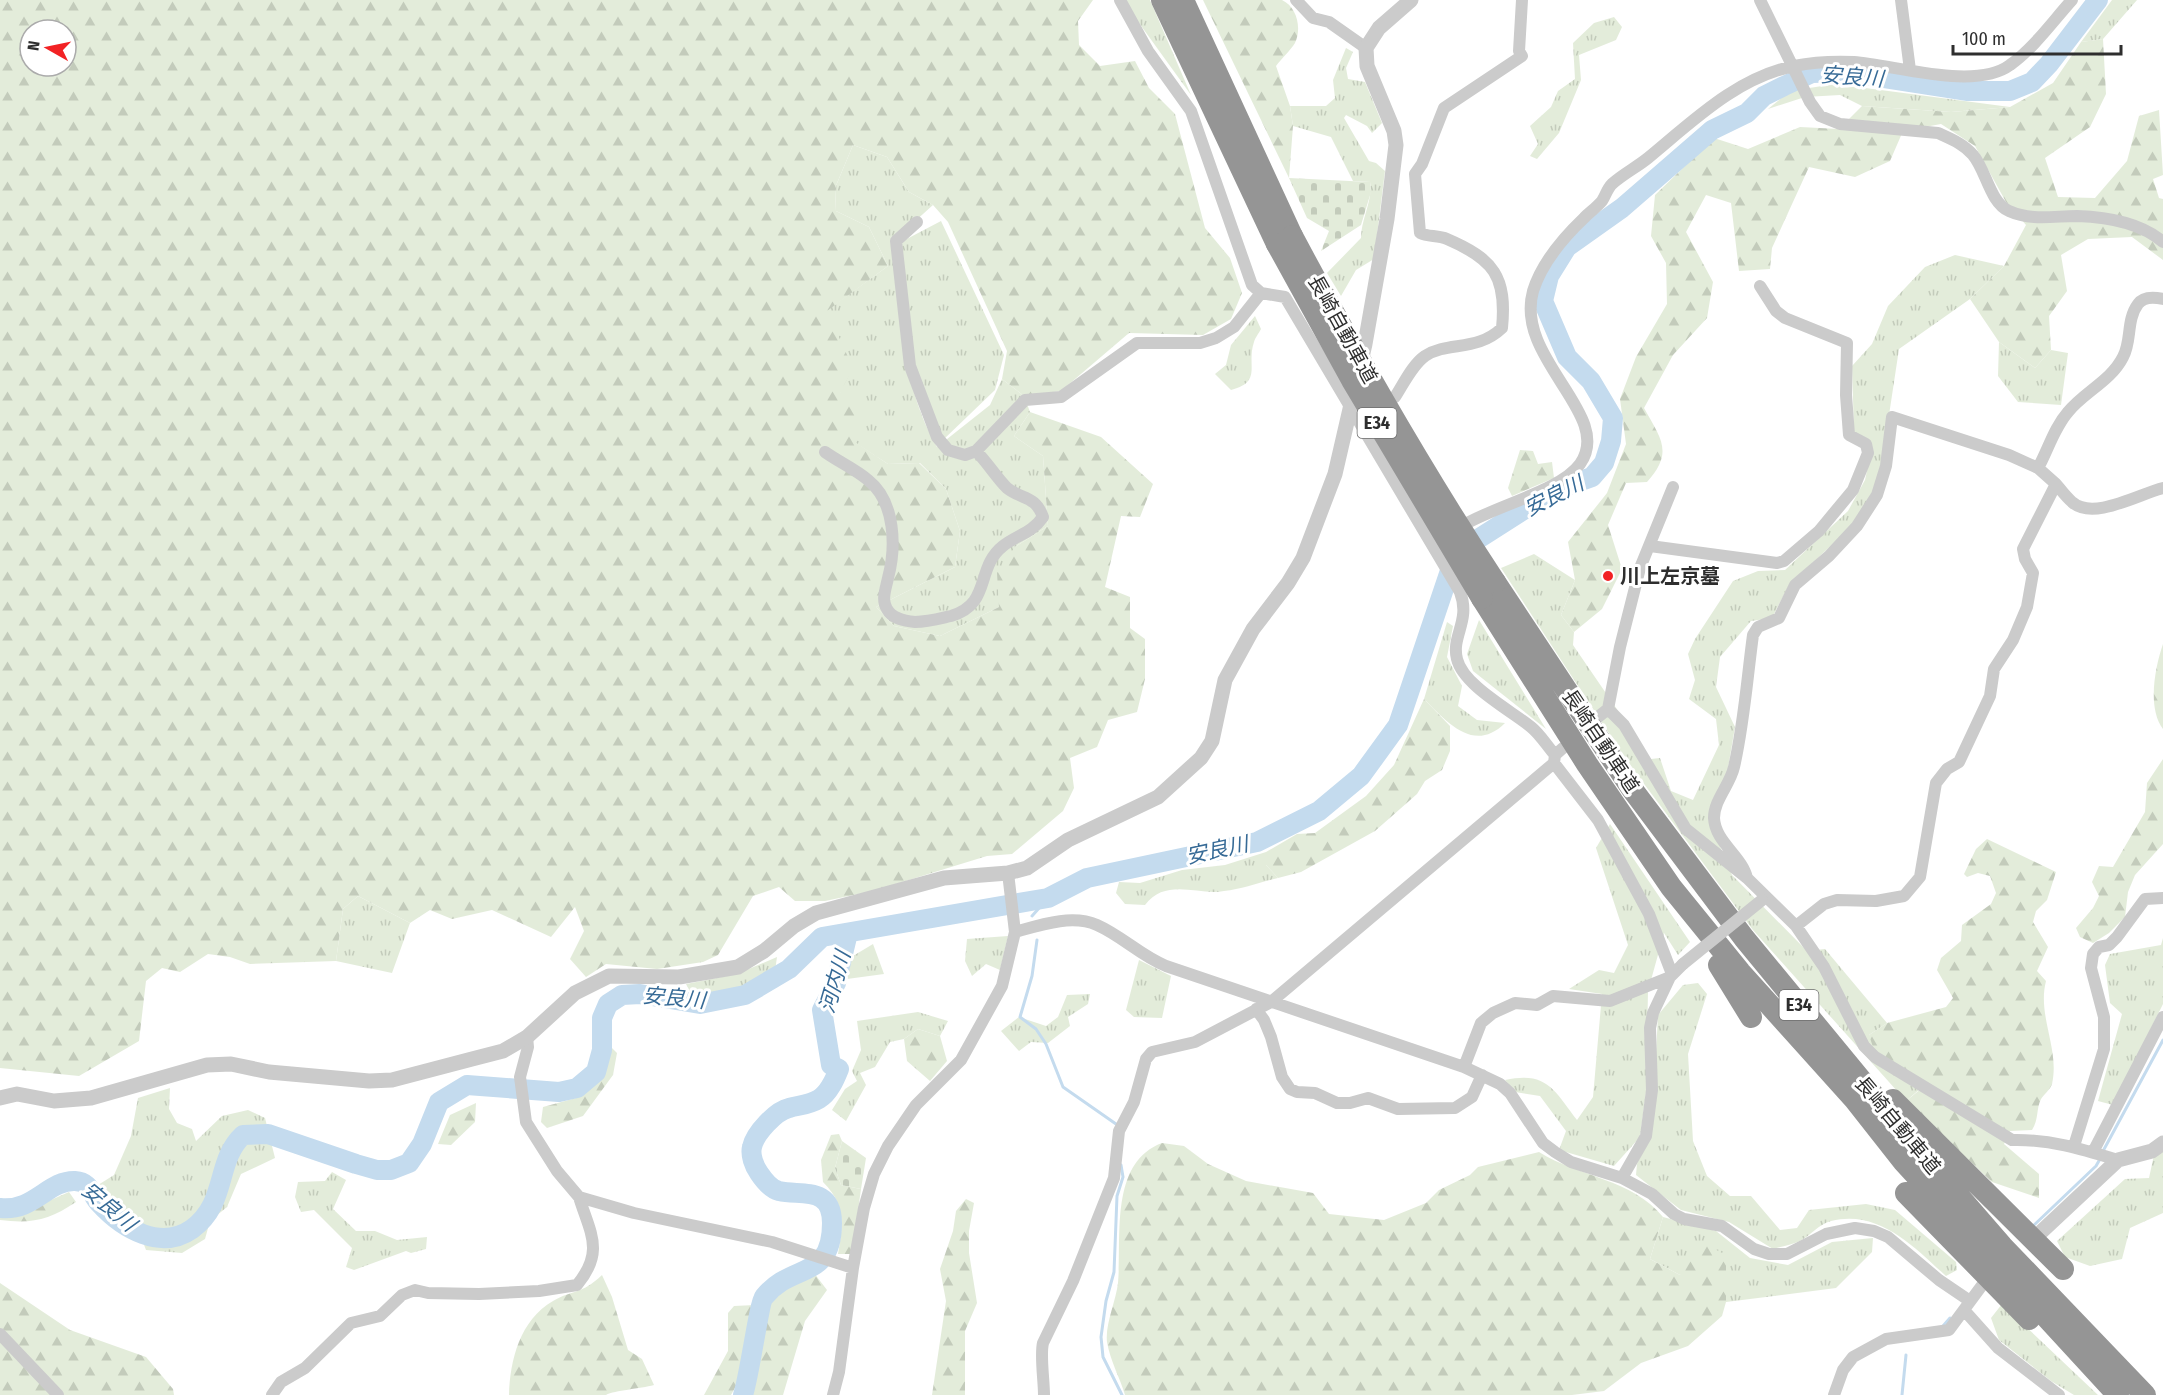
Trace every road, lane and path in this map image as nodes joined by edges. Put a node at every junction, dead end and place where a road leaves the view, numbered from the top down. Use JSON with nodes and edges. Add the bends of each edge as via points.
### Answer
{"nodes":[{"id":1,"x":1120,"y":0,"type":"edge"},
{"id":2,"x":1162,"y":0,"type":"edge"},
{"id":3,"x":1183,"y":0,"type":"edge"},
{"id":4,"x":1296,"y":0,"type":"edge"},
{"id":5,"x":1411,"y":0,"type":"edge"},
{"id":6,"x":1522,"y":0,"type":"edge"},
{"id":7,"x":1760,"y":0,"type":"edge"},
{"id":8,"x":1901,"y":0,"type":"edge"},
{"id":9,"x":2072,"y":0,"type":"edge"},
{"id":10,"x":1366,"y":48,"type":"junction"},
{"id":11,"x":1792,"y":67,"type":"junction"},
{"id":12,"x":1911,"y":70,"type":"junction"},
{"id":13,"x":1393,"y":170,"type":"junction"},
{"id":14,"x":1415,"y":174,"type":"junction"},
{"id":15,"x":917,"y":222,"type":"dead end"},
{"id":16,"x":1284,"y":240,"type":"junction"},
{"id":17,"x":2163,"y":242,"type":"edge"},
{"id":18,"x":1760,"y":286,"type":"dead end"},
{"id":19,"x":1261,"y":293,"type":"junction"},
{"id":20,"x":2163,"y":298,"type":"edge"},
{"id":21,"x":1395,"y":398,"type":"dead end"},
{"id":22,"x":1350,"y":408,"type":"junction"},
{"id":23,"x":976,"y":451,"type":"junction"},
{"id":24,"x":825,"y":452,"type":"dead end"},
{"id":25,"x":2038,"y":468,"type":"junction"},
{"id":26,"x":2056,"y":484,"type":"junction"},
{"id":27,"x":1673,"y":487,"type":"dead end"},
{"id":28,"x":2163,"y":488,"type":"edge"},
{"id":29,"x":1650,"y":546,"type":"junction"},
{"id":30,"x":1437,"y":556,"type":"junction"},
{"id":31,"x":1488,"y":590,"type":"junction"},
{"id":32,"x":1557,"y":755,"type":"junction"},
{"id":33,"x":1747,"y":878,"type":"junction"},
{"id":34,"x":1009,"y":879,"type":"junction"},
{"id":35,"x":1671,"y":887,"type":"junction"},
{"id":36,"x":2163,"y":898,"type":"edge"},
{"id":37,"x":1765,"y":899,"type":"junction"},
{"id":38,"x":1796,"y":926,"type":"junction"},
{"id":39,"x":1015,"y":930,"type":"junction"},
{"id":40,"x":1671,"y":976,"type":"junction"},
{"id":41,"x":1271,"y":1002,"type":"junction"},
{"id":42,"x":1799,"y":1005,"type":"junction"},
{"id":43,"x":1256,"y":1009,"type":"junction"},
{"id":44,"x":1751,"y":1017,"type":"dead end"},
{"id":45,"x":2163,"y":1017,"type":"edge"},
{"id":46,"x":526,"y":1037,"type":"junction"},
{"id":47,"x":1464,"y":1067,"type":"junction"},
{"id":48,"x":1482,"y":1075,"type":"junction"},
{"id":49,"x":0,"y":1098,"type":"edge"},
{"id":50,"x":2163,"y":1143,"type":"edge"},
{"id":51,"x":2074,"y":1146,"type":"junction"},
{"id":52,"x":2104,"y":1156,"type":"junction"},
{"id":53,"x":1622,"y":1178,"type":"junction"},
{"id":54,"x":1906,"y":1193,"type":"dead end"},
{"id":55,"x":579,"y":1197,"type":"junction"},
{"id":56,"x":2041,"y":1232,"type":"dead end"},
{"id":57,"x":854,"y":1268,"type":"junction"},
{"id":58,"x":2063,"y":1269,"type":"dead end"},
{"id":59,"x":1983,"y":1284,"type":"dead end"},
{"id":60,"x":1967,"y":1306,"type":"junction"},
{"id":61,"x":0,"y":1334,"type":"edge"},
{"id":62,"x":58,"y":1395,"type":"edge"},
{"id":63,"x":272,"y":1395,"type":"edge"},
{"id":64,"x":833,"y":1395,"type":"edge"},
{"id":65,"x":1044,"y":1395,"type":"edge"},
{"id":66,"x":1834,"y":1395,"type":"edge"},
{"id":67,"x":2058,"y":1395,"type":"edge"},
{"id":68,"x":2108,"y":1395,"type":"edge"},
{"id":69,"x":2118,"y":1395,"type":"edge"},
{"id":70,"x":2145,"y":1395,"type":"edge"}],
"edges":[{"from":1,"to":19,"type":"street","via":[[1148,51],[1191,111],[1252,285]]},
{"from":2,"to":16,"type":"highway","name":"長崎自動車道","number":"E34"},
{"from":3,"to":16,"type":"highway","name":"長崎自動車道","number":"E34"},
{"from":4,"to":10,"type":"street","via":[[1313,18],[1329,22]]},
{"from":5,"to":10,"type":"street","via":[[1379,28]]},
{"from":6,"to":14,"type":"street","via":[[1522,56],[1448,104]]},
{"from":7,"to":11,"type":"street"},
{"from":8,"to":12,"type":"street"},
{"from":9,"to":12,"type":"street","via":[[2009,66],[1966,76]]},
{"from":10,"to":13,"type":"street","via":[[1367,66],[1394,131]]},
{"from":11,"to":12,"type":"street","via":[[1823,61]]},
{"from":11,"to":17,"type":"street","via":[[1820,116],[1840,124],[1938,133],[1964,145],[1974,155],[2000,206],[2007,210],[2037,218],[2111,219],[2151,232]]},
{"from":11,"to":30,"type":"street","via":[[1767,74],[1721,98],[1613,183],[1602,201],[1554,249],[1533,291],[1533,329],[1537,344],[1585,423],[1588,441],[1584,454],[1580,464],[1556,482],[1461,527]]},
{"from":13,"to":14,"type":"street"},
{"from":13,"to":22,"type":"street","via":[[1388,219]]},
{"from":14,"to":21,"type":"street","via":[[1419,233],[1445,238],[1486,263],[1498,276],[1504,309],[1502,328],[1493,336],[1424,357]]},
{"from":15,"to":23,"type":"street","via":[[897,241],[910,366],[937,437],[948,450],[965,455]]},
{"from":16,"to":31,"type":"highway","name":"長崎自動車道","number":"E34","bridge":true,"via":[[1352,380]]},
{"from":18,"to":29,"type":"street","via":[[1785,318],[1847,343],[1849,435],[1866,444],[1868,453],[1853,490],[1819,531],[1778,563]]},
{"from":19,"to":22,"type":"street","via":[[1285,297],[1292,304]]},
{"from":19,"to":23,"type":"street","via":[[1234,327],[1216,338],[1200,343],[1137,343],[1061,397],[1025,400]]},
{"from":20,"to":25,"type":"street","via":[[2139,303],[2123,357],[2067,413]]},
{"from":22,"to":30,"type":"street"},
{"from":22,"to":34,"type":"street","via":[[1335,474],[1303,558],[1225,680],[1212,741],[1201,758],[1158,797],[1068,840]]},
{"from":23,"to":24,"type":"street","via":[[1008,489],[1029,498],[1043,517],[1036,528],[1001,547],[984,575],[974,603],[962,612],[928,622],[897,619],[886,609],[884,598],[894,549],[884,502],[869,480]]},
{"from":25,"to":26,"type":"street"},
{"from":25,"to":33,"type":"street","via":[[1892,417],[1886,466],[1877,495],[1857,526],[1795,585],[1779,618],[1758,627],[1753,635],[1734,769],[1714,820],[1722,839],[1745,868]]},
{"from":26,"to":28,"type":"street","via":[[2072,503],[2097,510]]},
{"from":26,"to":38,"type":"street","via":[[2023,549],[2033,573],[2027,607],[2013,640],[1994,669],[1990,696],[1959,762],[1936,783],[1920,877],[1904,896],[1876,901],[1837,900],[1818,908]]},
{"from":27,"to":29,"type":"street"},
{"from":29,"to":33,"type":"street","via":[[1632,597],[1603,713],[1624,725],[1686,829]]},
{"from":30,"to":32,"type":"street","via":[[1466,606],[1456,647],[1458,664],[1468,680],[1534,729]]},
{"from":31,"to":35,"type":"highway","name":"長崎自動車道","number":"E34","via":[[1587,764]]},
{"from":31,"to":42,"type":"highway","name":"長崎自動車道","number":"E34","via":[[1632,789]]},
{"from":32,"to":40,"type":"street","via":[[1615,849],[1649,914]]},
{"from":32,"to":41,"type":"street"},
{"from":33,"to":37,"type":"street"},
{"from":34,"to":39,"type":"street"},
{"from":34,"to":46,"type":"street","via":[[944,878],[816,913],[738,967],[679,977],[609,976],[575,993]]},
{"from":35,"to":44,"type":"highway"},
{"from":35,"to":69,"type":"highway","name":"長崎自動車道","number":"E34","via":[[1903,1161]]},
{"from":36,"to":51,"type":"street","via":[[2145,899],[2109,945],[2099,947],[2093,954],[2091,968],[2104,1017],[2104,1049]]},
{"from":37,"to":38,"type":"street"},
{"from":37,"to":40,"type":"street","bridge":true},
{"from":38,"to":51,"type":"street","via":[[1824,967],[1864,1046],[1875,1057],[2012,1140],[2038,1139]]},
{"from":39,"to":41,"type":"street","via":[[1061,921],[1096,925],[1148,959]]},
{"from":39,"to":57,"type":"street","via":[[1005,977],[975,1035],[960,1060],[916,1106],[874,1174]]},
{"from":40,"to":47,"type":"street","via":[[1610,1001],[1554,996],[1537,1005],[1515,1003],[1481,1023]]},
{"from":40,"to":53,"type":"street","via":[[1650,1028],[1652,1090],[1646,1136]]},
{"from":41,"to":43,"type":"street"},
{"from":41,"to":47,"type":"street"},
{"from":42,"to":58,"type":"highway"},
{"from":42,"to":70,"type":"highway","name":"長崎自動車道","number":"E34","via":[[2002,1246]]},
{"from":43,"to":48,"type":"street","via":[[1271,1037],[1282,1077],[1297,1092],[1315,1093],[1337,1103],[1368,1098],[1398,1109],[1455,1108],[1472,1097]]},
{"from":43,"to":65,"type":"street","via":[[1195,1042],[1152,1052],[1146,1059],[1134,1102],[1119,1131],[1114,1178],[1073,1281],[1043,1343]]},
{"from":45,"to":52,"type":"street"},
{"from":46,"to":49,"type":"street","via":[[503,1051],[392,1080],[369,1082],[269,1072],[231,1064],[207,1065],[91,1098],[54,1101],[17,1094]]},
{"from":46,"to":55,"type":"street","via":[[528,1047],[520,1077],[526,1122]]},
{"from":47,"to":48,"type":"street"},
{"from":48,"to":53,"type":"street","via":[[1510,1092],[1543,1143],[1555,1152],[1571,1162]]},
{"from":50,"to":52,"type":"street","via":[[2152,1151]]},
{"from":51,"to":52,"type":"street"},
{"from":52,"to":56,"type":"street"},
{"from":53,"to":60,"type":"street","via":[[1652,1194],[1674,1214],[1722,1226],[1754,1249],[1769,1254],[1787,1254],[1826,1234],[1855,1228],[1874,1231],[1896,1242]]},
{"from":54,"to":68,"type":"highway"},
{"from":55,"to":57,"type":"street","via":[[634,1213],[772,1242]]},
{"from":55,"to":63,"type":"street","via":[[595,1245],[591,1267],[578,1285],[539,1292],[479,1294],[415,1290],[402,1295],[380,1316],[351,1323],[305,1368],[281,1382]]},
{"from":57,"to":64,"type":"street"},
{"from":59,"to":60,"type":"street"},
{"from":60,"to":66,"type":"street","via":[[1948,1330],[1886,1339],[1853,1357],[1843,1370]]},
{"from":60,"to":67,"type":"street","via":[[1998,1348]]},
{"from":61,"to":62,"type":"street"}]}
